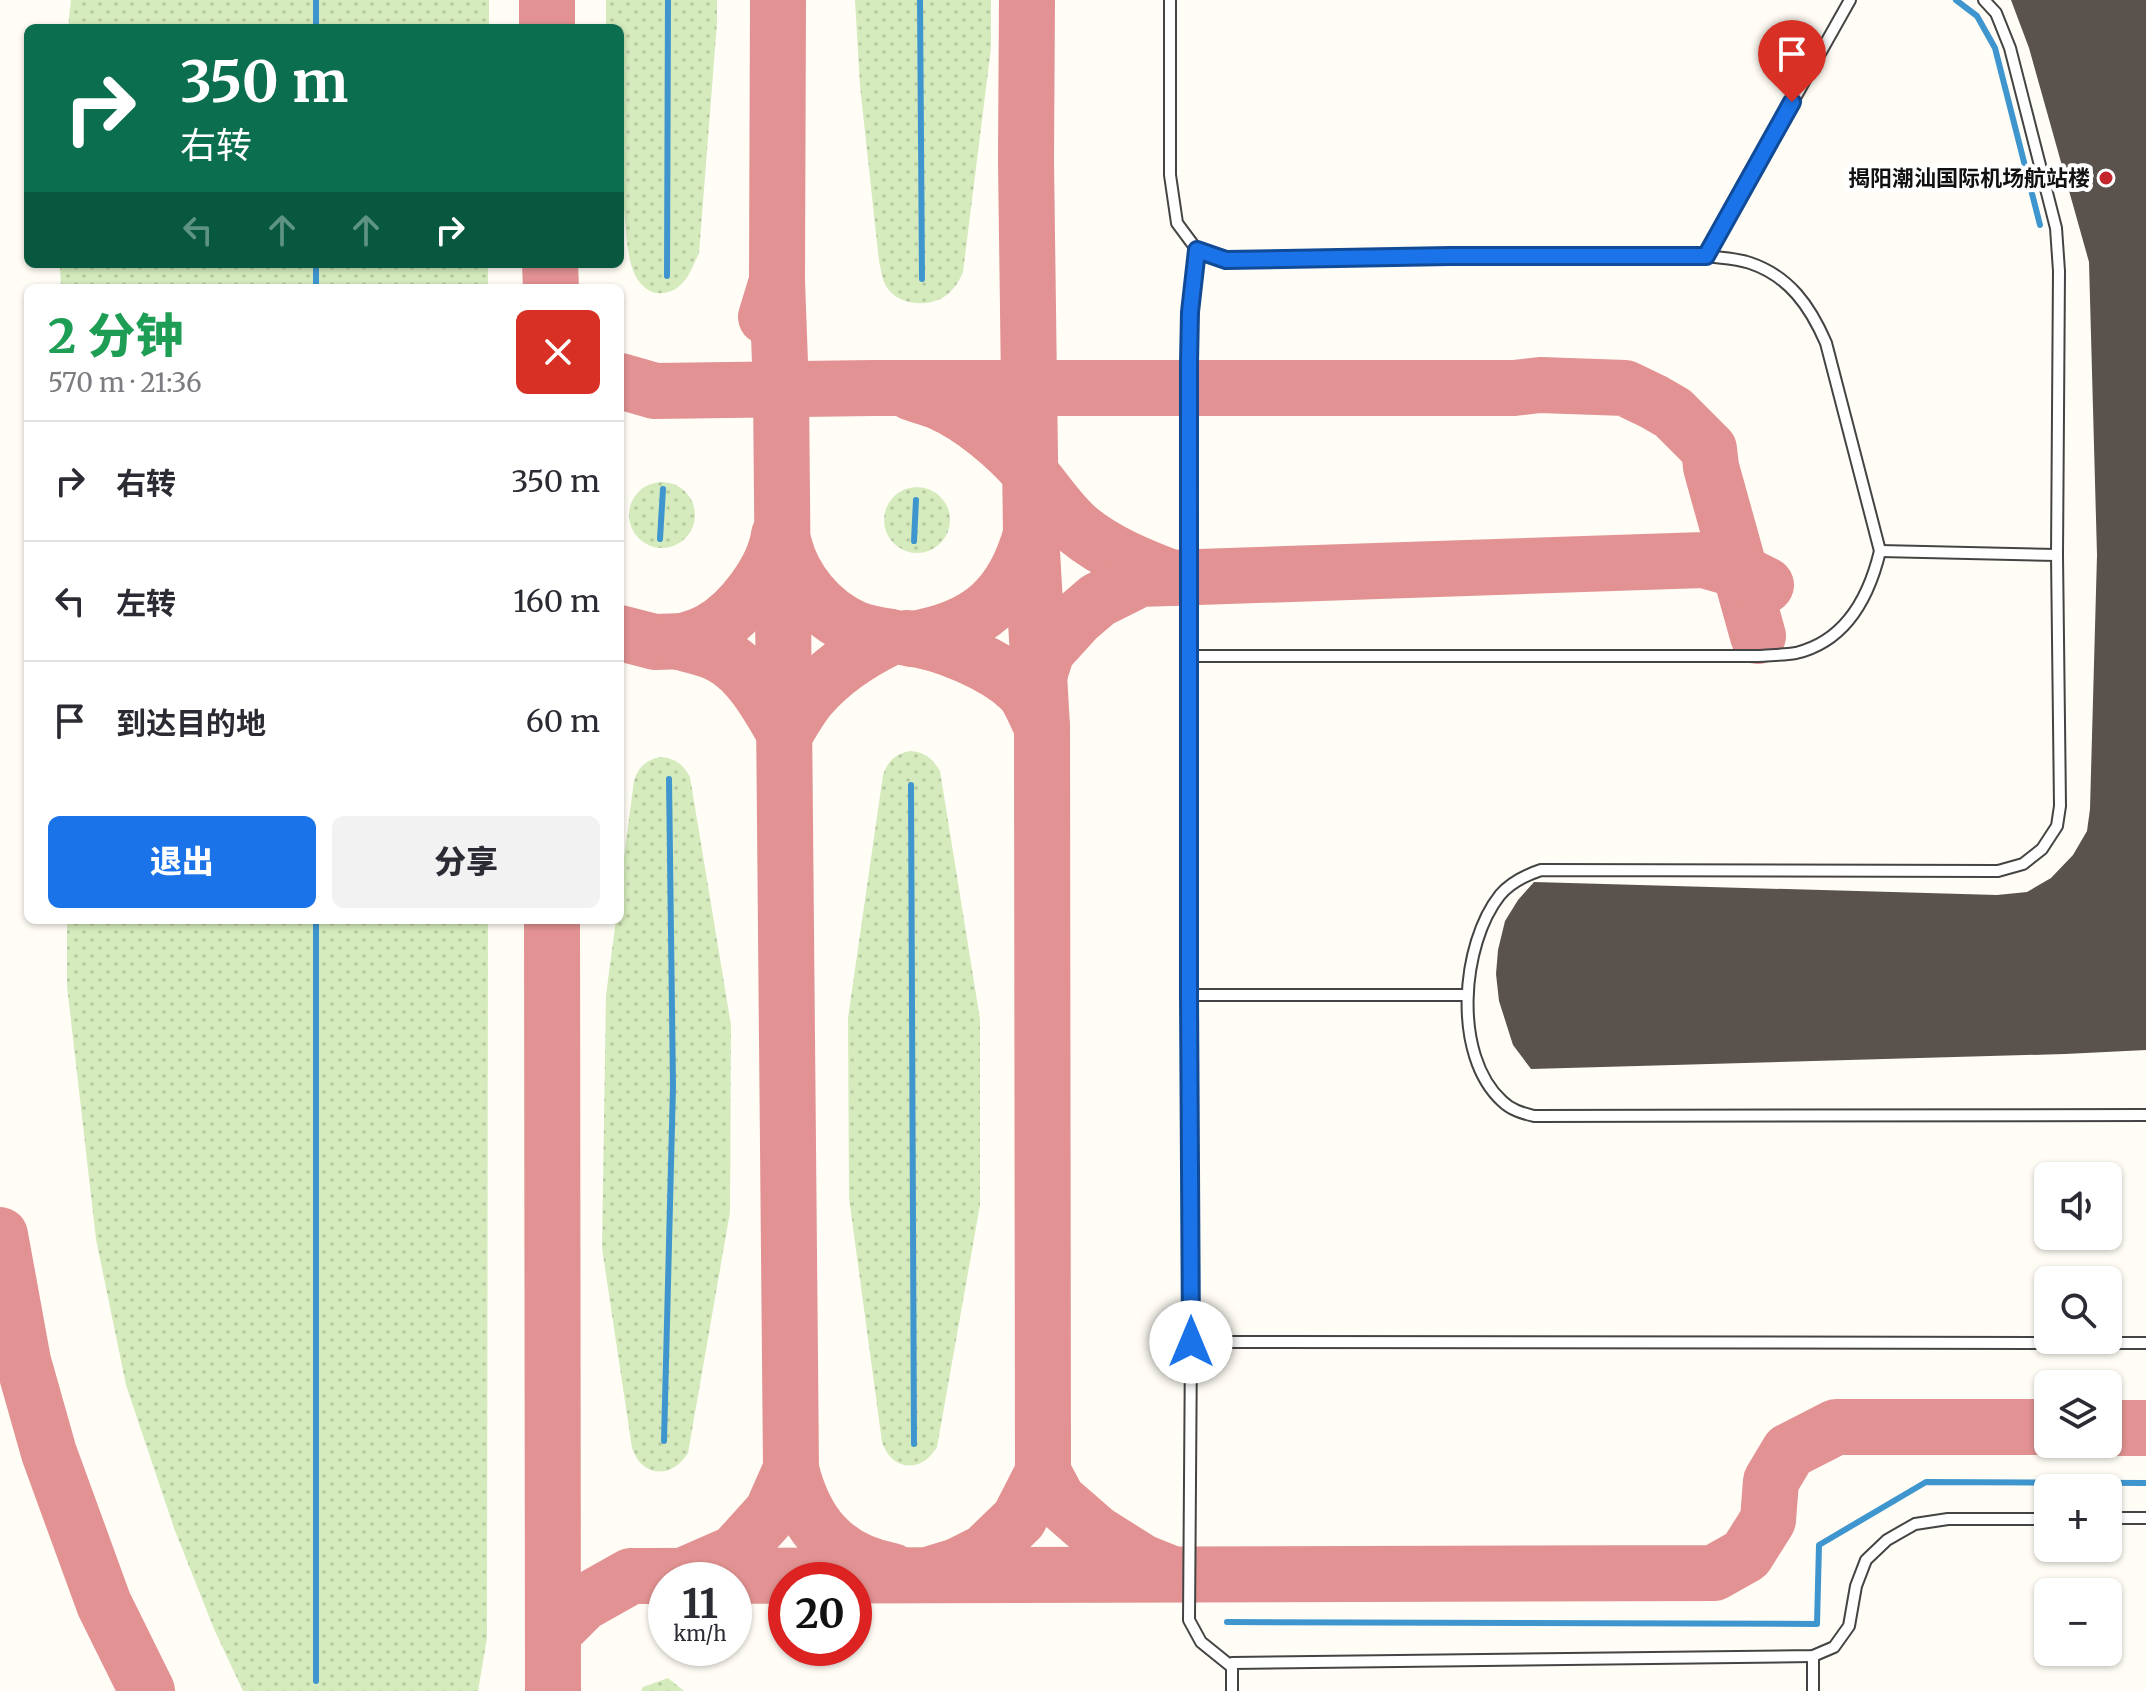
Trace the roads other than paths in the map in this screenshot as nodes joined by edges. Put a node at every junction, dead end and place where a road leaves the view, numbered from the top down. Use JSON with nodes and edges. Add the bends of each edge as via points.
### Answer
{"nodes":[{"id":1,"x":1170,"y":0,"type":"edge"},
{"id":2,"x":1850,"y":0,"type":"edge"},
{"id":3,"x":1984,"y":0,"type":"edge"},
{"id":4,"x":1197,"y":250,"type":"junction"},
{"id":5,"x":1706,"y":256,"type":"junction"},
{"id":6,"x":1880,"y":551,"type":"junction"},
{"id":7,"x":2057,"y":555,"type":"junction"},
{"id":8,"x":1189,"y":656,"type":"junction"},
{"id":9,"x":1189,"y":995,"type":"junction"},
{"id":10,"x":1467,"y":995,"type":"junction"},
{"id":11,"x":2146,"y":1115,"type":"edge"},
{"id":12,"x":1191,"y":1342,"type":"junction"},
{"id":13,"x":2146,"y":1343,"type":"edge"},
{"id":14,"x":2122,"y":1518,"type":"edge"},
{"id":15,"x":2146,"y":1518,"type":"edge"},
{"id":16,"x":2034,"y":1519,"type":"edge"},
{"id":17,"x":1813,"y":1656,"type":"junction"},
{"id":18,"x":1232,"y":1667,"type":"junction"},
{"id":19,"x":1232,"y":1691,"type":"edge"},
{"id":20,"x":1813,"y":1691,"type":"edge"}],
"edges":[{"from":1,"to":4,"type":"lane","via":[[1170,175],[1177,223]]},
{"from":2,"to":5,"type":"lane"},
{"from":3,"to":7,"type":"lane","via":[[1996,13],[2010,48],[2056,228]]},
{"from":4,"to":5,"type":"lane","via":[[1226,260]]},
{"from":4,"to":8,"type":"lane","via":[[1190,312]]},
{"from":5,"to":6,"type":"lane","via":[[1769,271],[1806,303],[1826,343]]},
{"from":6,"to":7,"type":"lane"},
{"from":6,"to":8,"type":"lane","via":[[1853,616],[1836,634],[1796,653]]},
{"from":7,"to":10,"type":"lane","via":[[2060,806],[2057,826],[2042,849],[2023,864],[1998,871],[1541,870],[1521,877],[1501,895],[1483,923]]},
{"from":8,"to":9,"type":"lane"},
{"from":9,"to":10,"type":"lane"},
{"from":9,"to":12,"type":"lane"},
{"from":10,"to":11,"type":"lane","via":[[1469,1038],[1491,1089],[1502,1102],[1534,1116]]},
{"from":12,"to":13,"type":"lane"},
{"from":12,"to":18,"type":"lane","via":[[1189,1620],[1201,1642]]},
{"from":14,"to":15,"type":"lane"},
{"from":16,"to":17,"type":"lane","via":[[1948,1519],[1915,1524],[1887,1540],[1866,1560],[1849,1626],[1834,1647]]},
{"from":17,"to":18,"type":"lane"},
{"from":17,"to":20,"type":"lane"},
{"from":18,"to":19,"type":"lane"}]}
